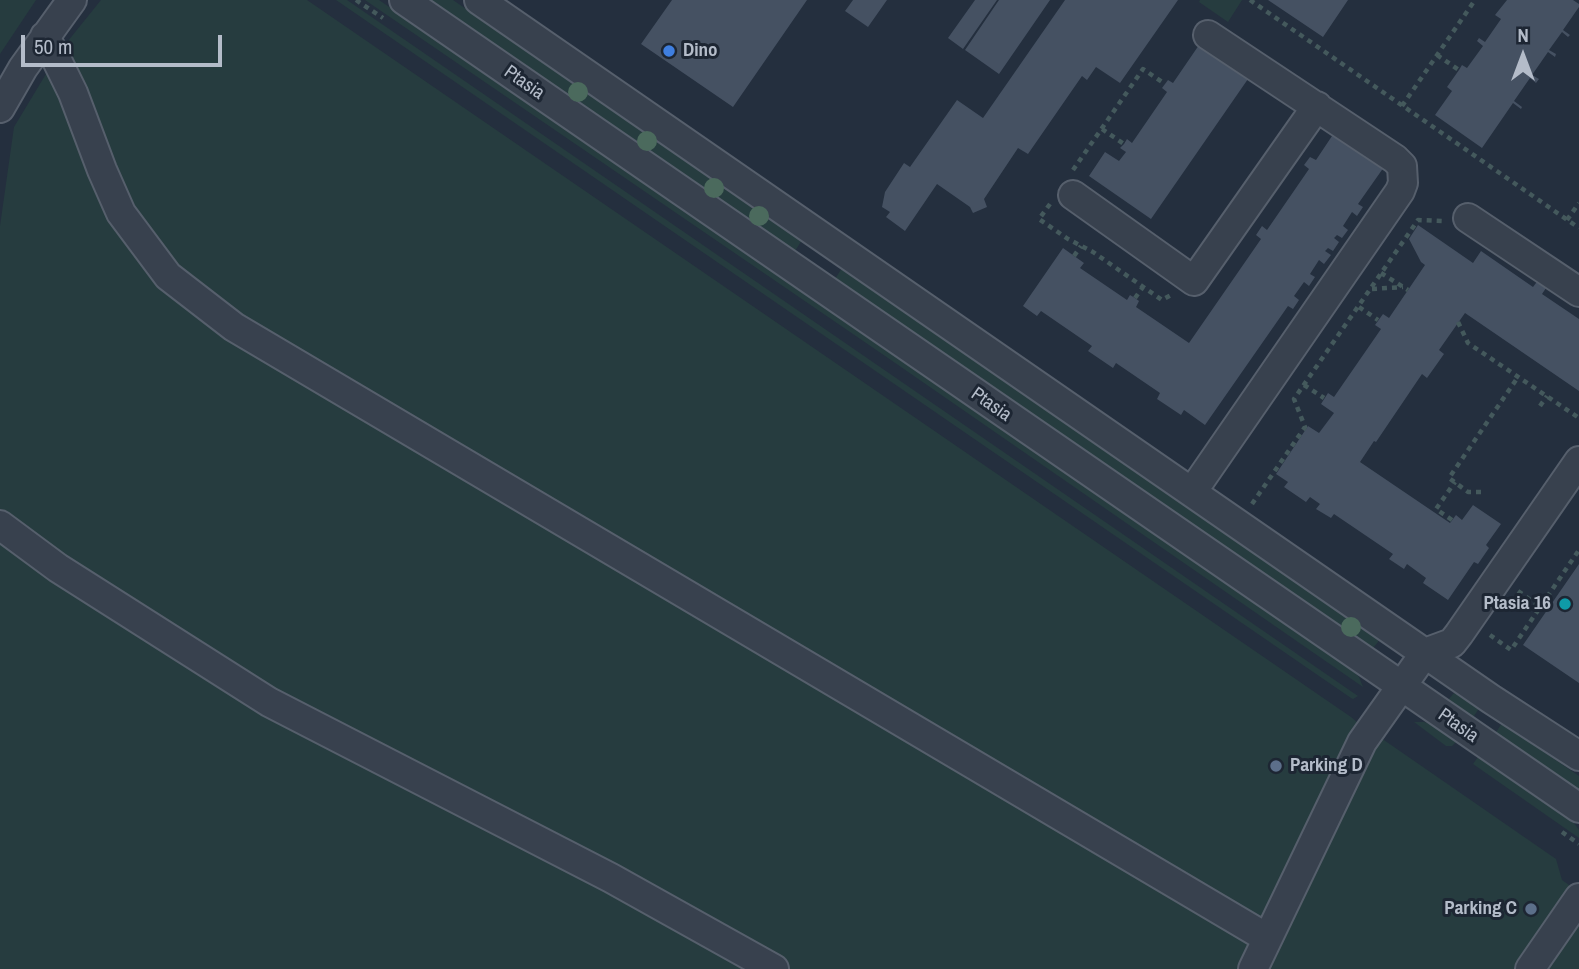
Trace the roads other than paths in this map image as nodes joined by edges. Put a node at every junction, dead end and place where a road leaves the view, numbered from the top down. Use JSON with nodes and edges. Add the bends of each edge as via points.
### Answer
{"nodes":[{"id":1,"x":72,"y":0,"type":"edge"},
{"id":2,"x":404,"y":0,"type":"edge"},
{"id":3,"x":479,"y":0,"type":"edge"},
{"id":4,"x":1208,"y":35,"type":"dead end"},
{"id":5,"x":45,"y":36,"type":"junction"},
{"id":6,"x":1317,"y":106,"type":"junction"},
{"id":7,"x":0,"y":108,"type":"edge"},
{"id":8,"x":1073,"y":195,"type":"dead end"},
{"id":9,"x":1459,"y":223,"type":"road end"},
{"id":10,"x":1579,"y":292,"type":"edge"},
{"id":11,"x":1579,"y":461,"type":"edge"},
{"id":12,"x":1192,"y":492,"type":"junction"},
{"id":13,"x":0,"y":525,"type":"edge"},
{"id":14,"x":1425,"y":653,"type":"junction"},
{"id":15,"x":1401,"y":686,"type":"junction"},
{"id":16,"x":1579,"y":756,"type":"edge"},
{"id":17,"x":1579,"y":808,"type":"edge"},
{"id":18,"x":1579,"y":898,"type":"edge"},
{"id":19,"x":1267,"y":938,"type":"junction"},
{"id":20,"x":774,"y":969,"type":"edge"},
{"id":21,"x":1253,"y":969,"type":"edge"},
{"id":22,"x":1530,"y":969,"type":"edge"}],
"edges":[{"from":1,"to":5,"type":"street"},
{"from":2,"to":15,"type":"street","name":"Ptasia"},
{"from":3,"to":12,"type":"street"},
{"from":4,"to":6,"type":"street"},
{"from":5,"to":7,"type":"street"},
{"from":5,"to":19,"type":"street","via":[[121,213],[168,276],[234,327]]},
{"from":6,"to":8,"type":"street","via":[[1195,281]]},
{"from":6,"to":12,"type":"street","via":[[1395,159],[1402,166],[1403,183]]},
{"from":9,"to":10,"type":"street"},
{"from":11,"to":14,"type":"street","via":[[1452,643]]},
{"from":12,"to":14,"type":"street"},
{"from":13,"to":20,"type":"street","via":[[58,568],[270,702],[611,878]]},
{"from":14,"to":15,"type":"street"},
{"from":14,"to":16,"type":"street"},
{"from":15,"to":17,"type":"street","name":"Ptasia"},
{"from":15,"to":19,"type":"street","via":[[1362,741]]},
{"from":18,"to":22,"type":"street"},
{"from":19,"to":21,"type":"street"}]}
